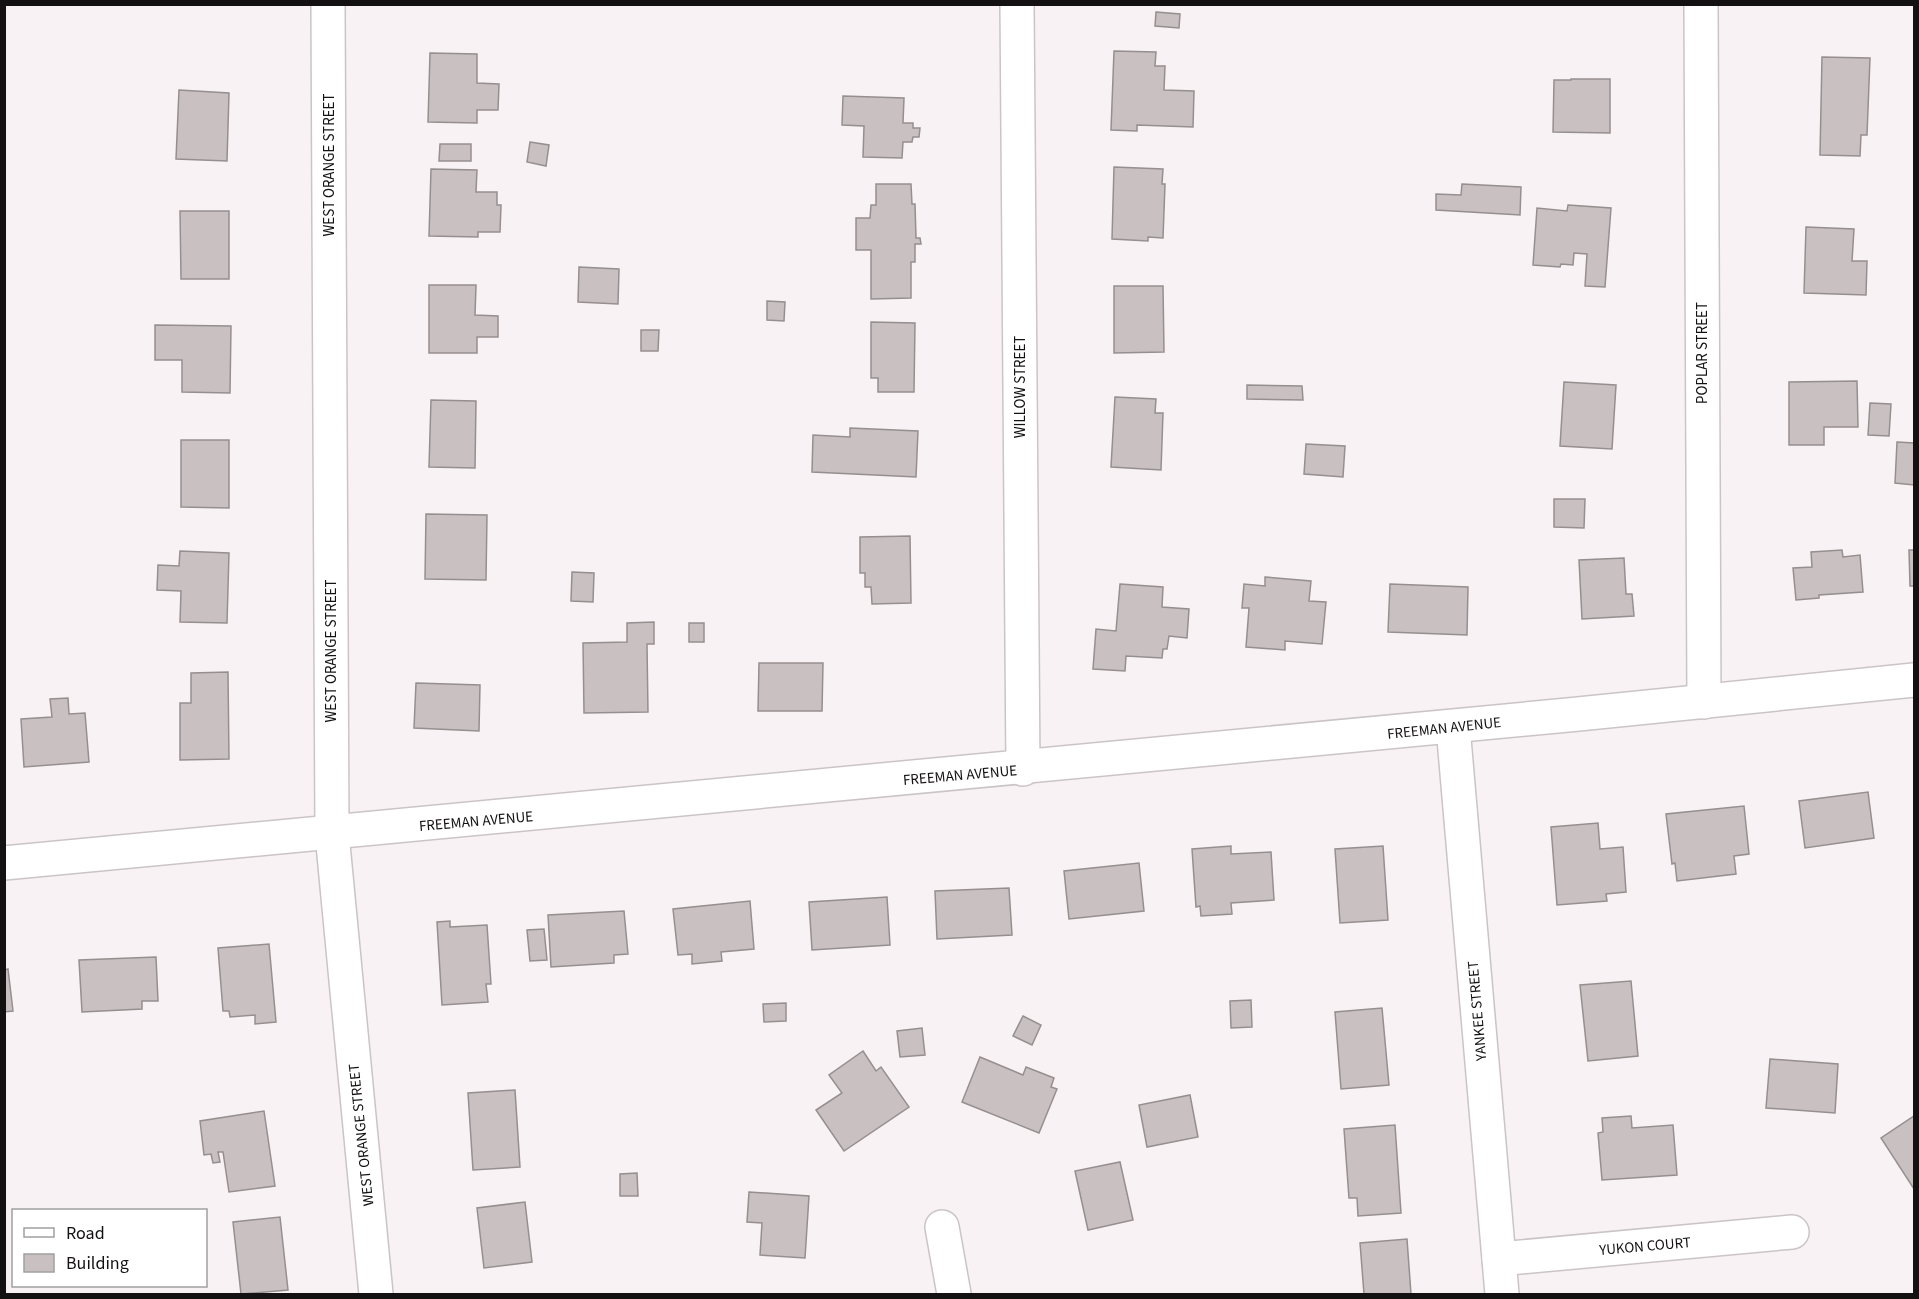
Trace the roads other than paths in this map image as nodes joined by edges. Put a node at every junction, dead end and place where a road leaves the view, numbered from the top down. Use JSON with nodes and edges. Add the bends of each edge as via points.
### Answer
{"nodes":[{"id":1,"x":328,"y":4,"type":"edge"},
{"id":2,"x":1017,"y":4,"type":"edge"},
{"id":3,"x":1701,"y":4,"type":"edge"},
{"id":4,"x":1914,"y":680,"type":"edge"},
{"id":5,"x":1704,"y":702,"type":"junction"},
{"id":6,"x":1453,"y":727,"type":"junction"},
{"id":7,"x":1023,"y":768,"type":"junction"},
{"id":8,"x":332,"y":834,"type":"junction"},
{"id":9,"x":4,"y":863,"type":"edge"},
{"id":10,"x":942,"y":1227,"type":"dead end"},
{"id":11,"x":1792,"y":1232,"type":"dead end"},
{"id":12,"x":1498,"y":1259,"type":"junction"},
{"id":13,"x":376,"y":1294,"type":"edge"},
{"id":14,"x":954,"y":1294,"type":"edge"},
{"id":15,"x":1502,"y":1294,"type":"edge"}],
"edges":[{"from":1,"to":8,"type":"street","name":"WEST ORANGE STREET"},
{"from":2,"to":7,"type":"street","name":"WILLOW STREET"},
{"from":3,"to":5,"type":"street","name":"POPLAR STREET"},
{"from":4,"to":5,"type":"street","name":"FREEMAN AVENUE"},
{"from":5,"to":6,"type":"street","name":"FREEMAN AVENUE"},
{"from":6,"to":7,"type":"street","name":"FREEMAN AVENUE"},
{"from":6,"to":12,"type":"street","name":"YANKEE STREET"},
{"from":7,"to":8,"type":"street","name":"FREEMAN AVENUE"},
{"from":8,"to":9,"type":"street","name":"FREEMAN AVENUE"},
{"from":8,"to":13,"type":"street","name":"WEST ORANGE STREET"},
{"from":10,"to":14,"type":"street"},
{"from":11,"to":12,"type":"street","name":"YUKON COURT"},
{"from":12,"to":15,"type":"street","name":"YANKEE STREET"}]}
